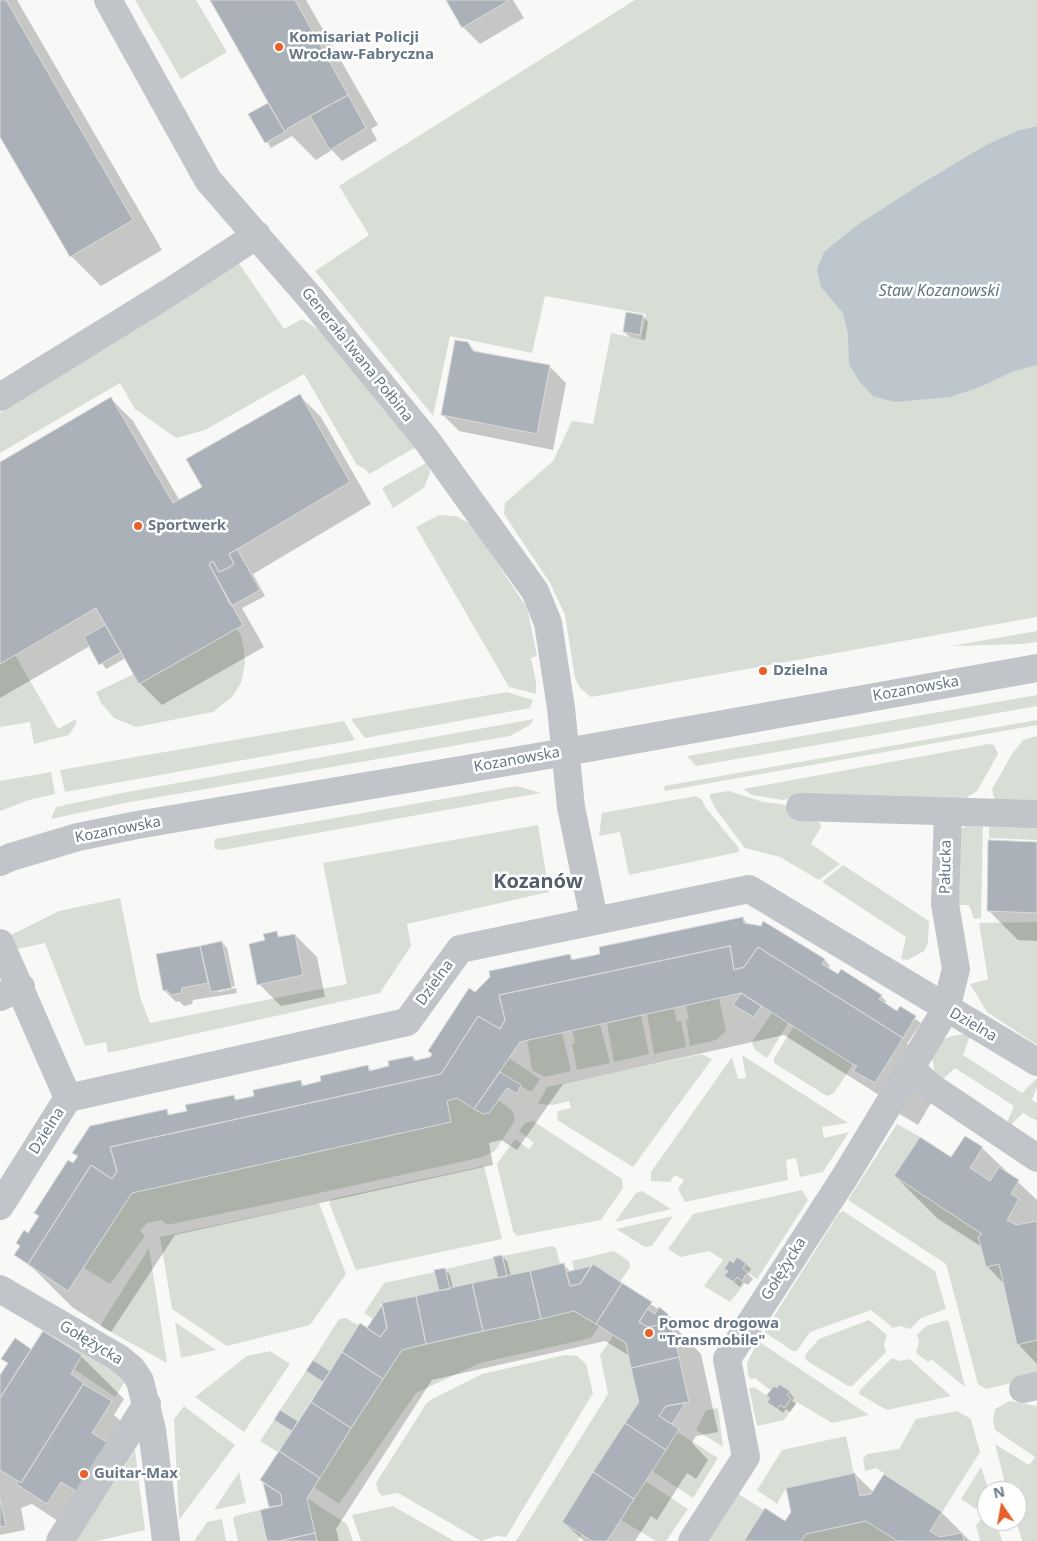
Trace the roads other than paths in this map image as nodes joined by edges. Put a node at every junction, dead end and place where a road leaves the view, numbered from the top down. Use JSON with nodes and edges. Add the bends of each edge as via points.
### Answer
{"nodes":[{"id":1,"x":108,"y":0,"type":"edge"},
{"id":2,"x":257,"y":235,"type":"junction"},
{"id":3,"x":0,"y":397,"type":"edge"},
{"id":4,"x":1037,"y":668,"type":"edge"},
{"id":5,"x":566,"y":752,"type":"junction"},
{"id":6,"x":800,"y":807,"type":"dead end"},
{"id":7,"x":948,"y":813,"type":"junction"},
{"id":8,"x":1037,"y":814,"type":"edge"},
{"id":9,"x":0,"y":862,"type":"edge"},
{"id":10,"x":594,"y":919,"type":"junction"},
{"id":11,"x":0,"y":943,"type":"edge"},
{"id":12,"x":10,"y":992,"type":"edge"},
{"id":13,"x":946,"y":1009,"type":"junction"},
{"id":14,"x":1037,"y":1062,"type":"edge"},
{"id":15,"x":908,"y":1072,"type":"junction"},
{"id":16,"x":68,"y":1098,"type":"junction"},
{"id":17,"x":1037,"y":1158,"type":"edge"},
{"id":18,"x":0,"y":1206,"type":"edge"},
{"id":19,"x":0,"y":1289,"type":"edge"},
{"id":20,"x":147,"y":1404,"type":"junction"},
{"id":21,"x":60,"y":1541,"type":"edge"},
{"id":22,"x":166,"y":1541,"type":"edge"},
{"id":23,"x":692,"y":1541,"type":"edge"}],
"edges":[{"from":1,"to":2,"type":"street","name":"Generała Iwana Połbina","via":[[203,173]]},
{"from":2,"to":3,"type":"street"},
{"from":2,"to":5,"type":"street","name":"Generała Iwana Połbina","via":[[425,438],[535,591],[548,623]]},
{"from":4,"to":5,"type":"street","name":"Kozanowska"},
{"from":5,"to":9,"type":"street","name":"Kozanowska","via":[[128,827],[78,837]]},
{"from":5,"to":10,"type":"street","name":"Generała Iwana Połbina","via":[[572,813]]},
{"from":6,"to":7,"type":"street"},
{"from":7,"to":8,"type":"street"},
{"from":7,"to":13,"type":"street","name":"Pałucka","via":[[946,904],[956,969]]},
{"from":10,"to":13,"type":"street","name":"Dzielna","via":[[749,889]]},
{"from":10,"to":16,"type":"street","name":"Dzielna","via":[[460,949],[407,1022]]},
{"from":11,"to":12,"type":"street"},
{"from":12,"to":16,"type":"street"},
{"from":13,"to":14,"type":"street","name":"Dzielna"},
{"from":13,"to":15,"type":"street","name":"Gołężycka"},
{"from":15,"to":17,"type":"street"},
{"from":15,"to":23,"type":"street","name":"Gołężycka","via":[[846,1175],[727,1359],[746,1457]]},
{"from":16,"to":18,"type":"street","name":"Dzielna"},
{"from":19,"to":20,"type":"street","name":"Gołężycka","via":[[119,1358],[140,1381]]},
{"from":20,"to":21,"type":"street"},
{"from":20,"to":22,"type":"street","name":"Gołężycka"}]}
